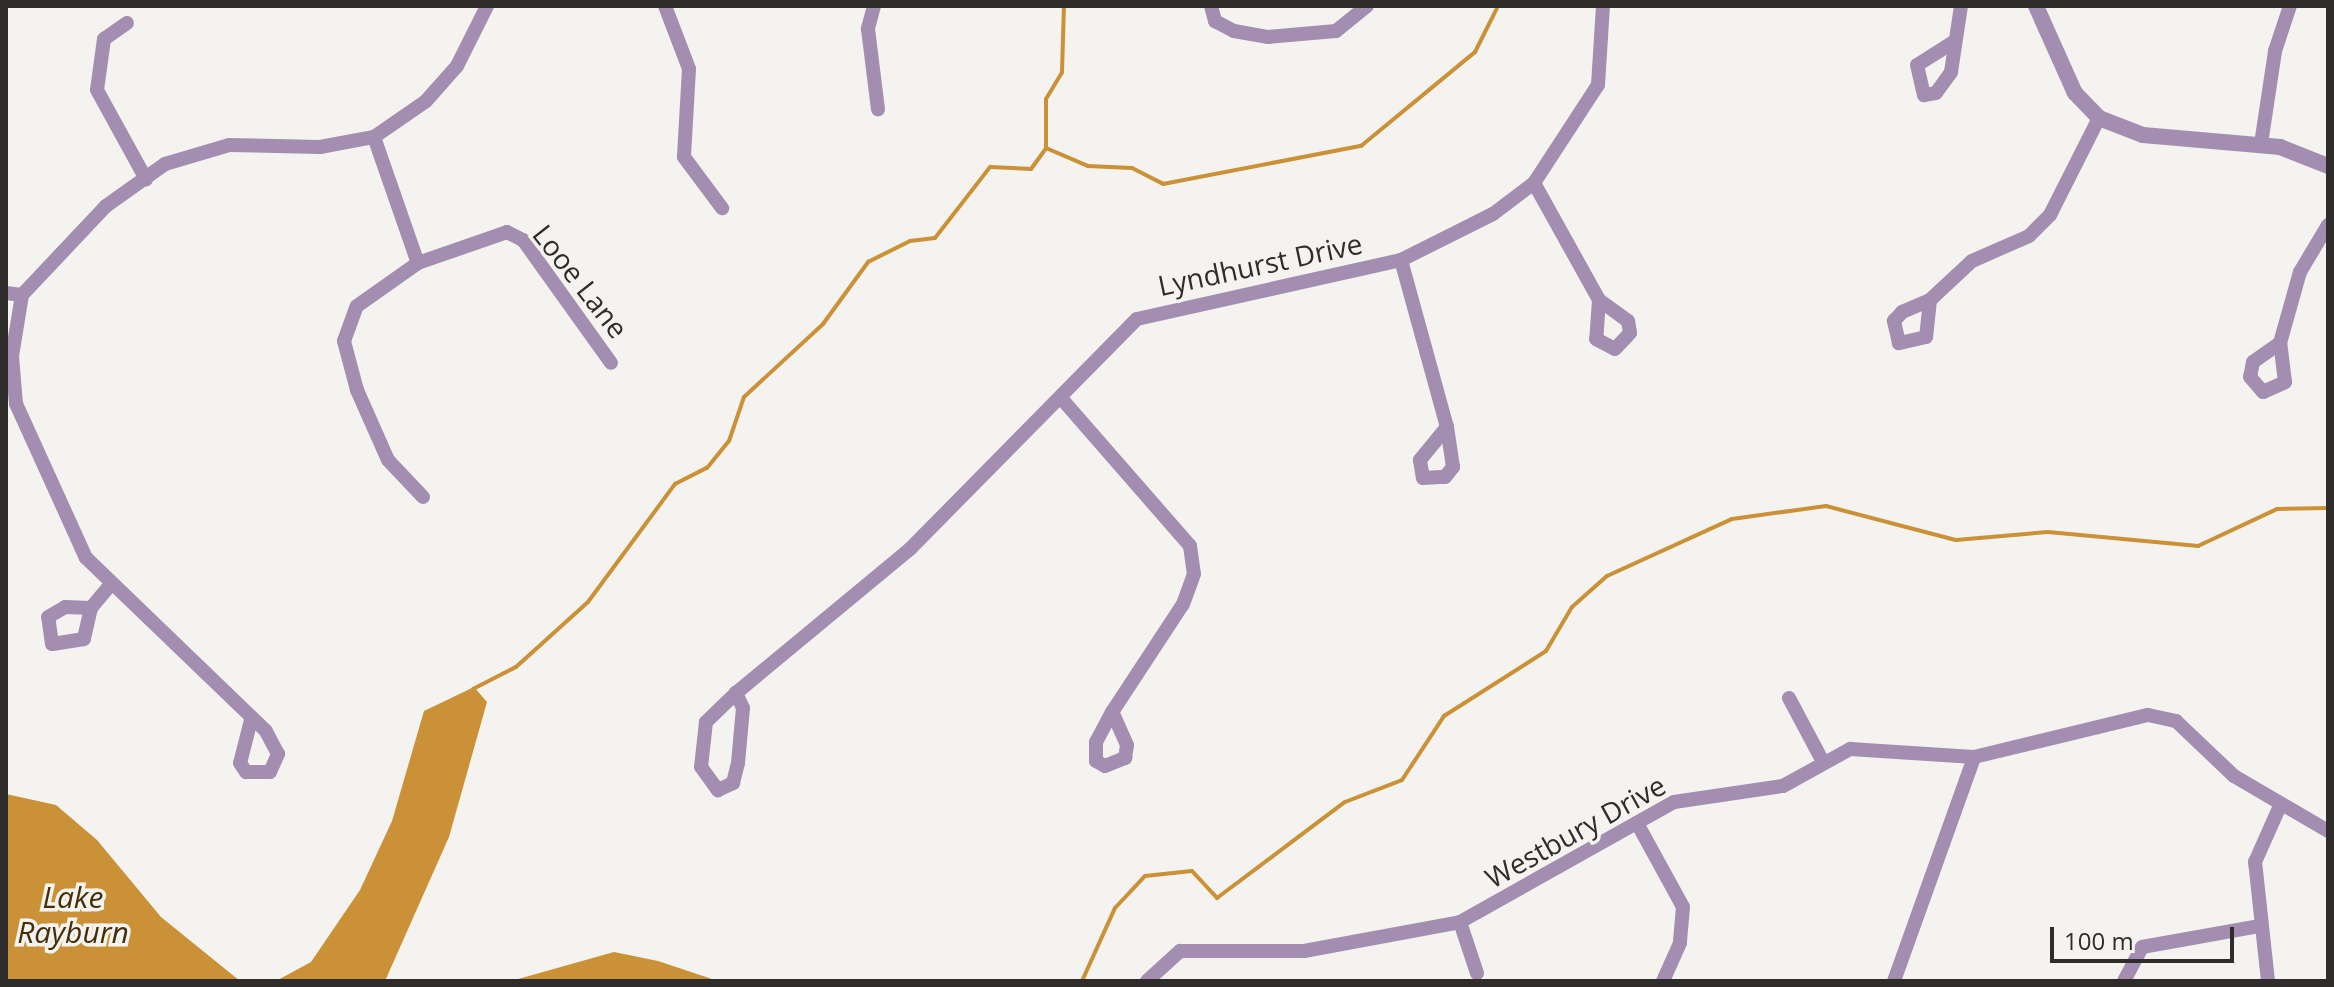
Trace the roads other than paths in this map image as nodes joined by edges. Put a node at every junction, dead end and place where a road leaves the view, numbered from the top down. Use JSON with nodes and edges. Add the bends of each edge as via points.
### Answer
{"nodes":[{"id":1,"x":487,"y":6,"type":"edge"},
{"id":2,"x":665,"y":6,"type":"edge"},
{"id":3,"x":874,"y":6,"type":"edge"},
{"id":4,"x":1211,"y":6,"type":"edge"},
{"id":5,"x":1367,"y":6,"type":"edge"},
{"id":6,"x":1603,"y":6,"type":"edge"},
{"id":7,"x":1961,"y":6,"type":"edge"},
{"id":8,"x":2036,"y":6,"type":"edge"},
{"id":9,"x":2290,"y":6,"type":"edge"},
{"id":10,"x":127,"y":23,"type":"dead end"},
{"id":11,"x":1952,"y":43,"type":"dead end"},
{"id":12,"x":878,"y":109,"type":"dead end"},
{"id":13,"x":2099,"y":118,"type":"junction"},
{"id":14,"x":374,"y":137,"type":"junction"},
{"id":15,"x":2261,"y":144,"type":"junction"},
{"id":16,"x":2328,"y":166,"type":"edge"},
{"id":17,"x":146,"y":179,"type":"junction"},
{"id":18,"x":1534,"y":183,"type":"junction"},
{"id":19,"x":722,"y":208,"type":"dead end"},
{"id":20,"x":2328,"y":225,"type":"edge"},
{"id":21,"x":1401,"y":260,"type":"junction"},
{"id":22,"x":418,"y":263,"type":"junction"},
{"id":23,"x":6,"y":293,"type":"edge"},
{"id":24,"x":22,"y":295,"type":"junction"},
{"id":25,"x":1599,"y":300,"type":"dead end"},
{"id":26,"x":1930,"y":300,"type":"dead end"},
{"id":27,"x":2280,"y":343,"type":"dead end"},
{"id":28,"x":611,"y":363,"type":"dead end"},
{"id":29,"x":1061,"y":398,"type":"junction"},
{"id":30,"x":11,"y":406,"type":"edge"},
{"id":31,"x":1447,"y":427,"type":"dead end"},
{"id":32,"x":423,"y":497,"type":"dead end"},
{"id":33,"x":111,"y":584,"type":"junction"},
{"id":34,"x":91,"y":608,"type":"dead end"},
{"id":35,"x":736,"y":693,"type":"junction"},
{"id":36,"x":1789,"y":698,"type":"dead end"},
{"id":37,"x":1112,"y":712,"type":"dead end"},
{"id":38,"x":251,"y":720,"type":"dead end"},
{"id":39,"x":1974,"y":757,"type":"junction"},
{"id":40,"x":1822,"y":760,"type":"junction"},
{"id":41,"x":2279,"y":808,"type":"junction"},
{"id":42,"x":1637,"y":823,"type":"junction"},
{"id":43,"x":2328,"y":831,"type":"edge"},
{"id":44,"x":1460,"y":922,"type":"junction"},
{"id":45,"x":2260,"y":926,"type":"junction"},
{"id":46,"x":1477,"y":973,"type":"dead end"},
{"id":47,"x":1147,"y":981,"type":"edge"},
{"id":48,"x":1663,"y":981,"type":"edge"},
{"id":49,"x":1894,"y":981,"type":"edge"},
{"id":50,"x":2124,"y":981,"type":"edge"},
{"id":51,"x":2268,"y":981,"type":"edge"}],
"edges":[{"from":1,"to":14,"type":"street","via":[[457,66],[426,101]]},
{"from":2,"to":19,"type":"street","via":[[689,69],[684,157]]},
{"from":3,"to":12,"type":"street","via":[[868,29]]},
{"from":4,"to":5,"type":"street","via":[[1215,21],[1268,37],[1336,31]]},
{"from":6,"to":18,"type":"street","name":"Lyndhurst Drive","via":[[1598,85]]},
{"from":7,"to":11,"type":"street"},
{"from":8,"to":13,"type":"street","via":[[2075,93]]},
{"from":9,"to":15,"type":"street"},
{"from":10,"to":17,"type":"street","via":[[104,39],[97,90]]},
{"from":13,"to":15,"type":"street","via":[[2143,135]]},
{"from":13,"to":26,"type":"street","via":[[2050,215],[2029,236],[1972,261]]},
{"from":14,"to":17,"type":"street","via":[[320,147],[201,150]]},
{"from":14,"to":22,"type":"street"},
{"from":15,"to":16,"type":"street"},
{"from":17,"to":24,"type":"street","via":[[106,206]]},
{"from":18,"to":21,"type":"street","name":"Lyndhurst Drive","via":[[1493,214]]},
{"from":18,"to":25,"type":"street"},
{"from":20,"to":27,"type":"street","via":[[2300,272]]},
{"from":21,"to":29,"type":"street","name":"Lyndhurst Drive","via":[[1137,319]]},
{"from":21,"to":31,"type":"street"},
{"from":22,"to":28,"type":"street","name":"Looe Lane","via":[[487,235],[515,235]]},
{"from":22,"to":32,"type":"street","via":[[357,306],[344,341],[373,432],[401,480]]},
{"from":23,"to":24,"type":"street"},
{"from":24,"to":30,"type":"street"},
{"from":29,"to":35,"type":"street","name":"Lyndhurst Drive","via":[[910,549]]},
{"from":29,"to":37,"type":"street","via":[[1190,546],[1194,574],[1183,604]]},
{"from":30,"to":33,"type":"street","via":[[86,558]]},
{"from":33,"to":34,"type":"street"},
{"from":33,"to":38,"type":"street"},
{"from":35,"to":35,"type":"street","name":"Lyndhurst Drive","via":[[743,708],[738,763],[733,783],[718,790],[701,767],[706,722]]},
{"from":36,"to":40,"type":"street"},
{"from":39,"to":40,"type":"street","name":"Westbury Drive","via":[[1850,749]]},
{"from":39,"to":41,"type":"street","name":"Westbury Drive","via":[[2148,715],[2176,721]]},
{"from":39,"to":49,"type":"street"},
{"from":40,"to":42,"type":"street","name":"Westbury Drive","via":[[1783,786],[1674,802]]},
{"from":41,"to":43,"type":"street","name":"Westbury Drive"},
{"from":41,"to":45,"type":"street","via":[[2255,862]]},
{"from":42,"to":44,"type":"street","name":"Westbury Drive"},
{"from":42,"to":48,"type":"street","via":[[1683,907],[1680,943]]},
{"from":44,"to":46,"type":"street"},
{"from":44,"to":47,"type":"street","name":"Westbury Drive","via":[[1304,951],[1180,951]]},
{"from":45,"to":50,"type":"street","via":[[2142,947]]},
{"from":45,"to":51,"type":"street"}]}
